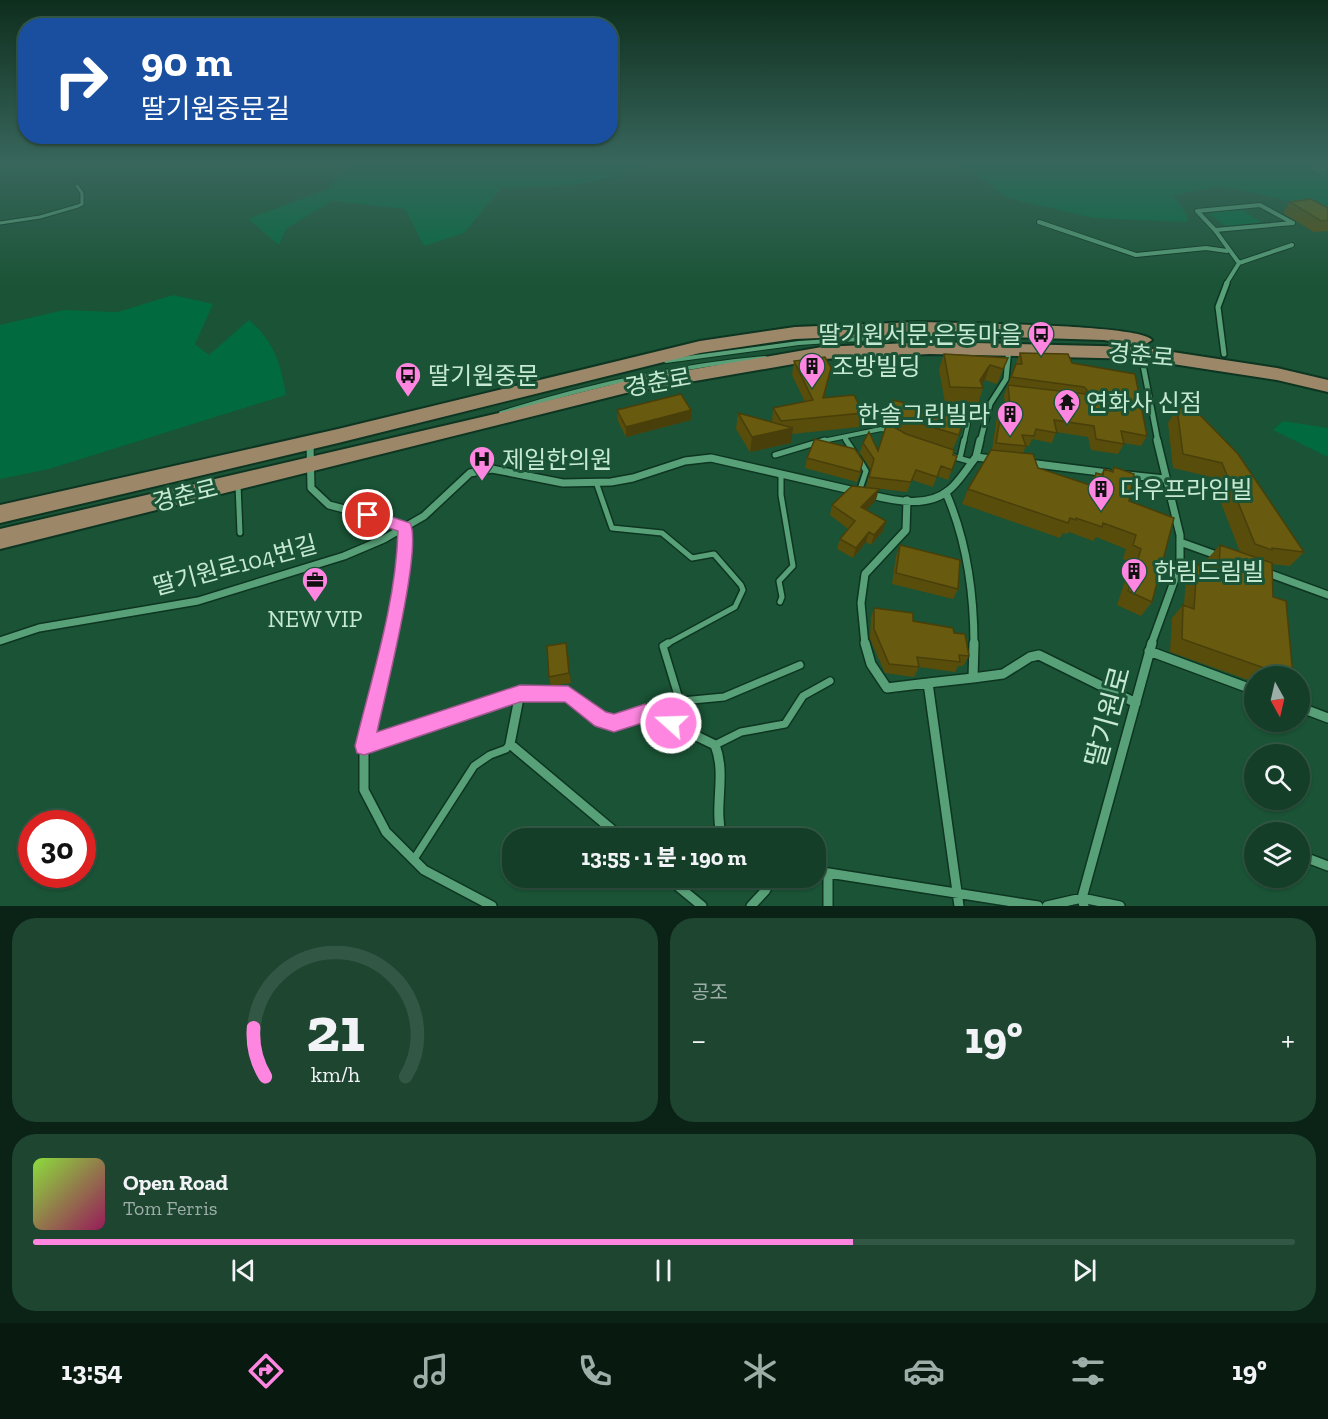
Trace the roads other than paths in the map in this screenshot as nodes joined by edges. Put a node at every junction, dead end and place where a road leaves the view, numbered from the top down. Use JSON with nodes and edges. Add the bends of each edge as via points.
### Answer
{"nodes":[{"id":1,"x":82,"y":203,"type":"edge"},
{"id":2,"x":1039,"y":222,"type":"dead end"},
{"id":3,"x":0,"y":223,"type":"edge"},
{"id":4,"x":1214,"y":230,"type":"junction"},
{"id":5,"x":1292,"y":245,"type":"dead end"},
{"id":6,"x":1227,"y":251,"type":"junction"},
{"id":7,"x":1239,"y":263,"type":"junction"},
{"id":8,"x":1139,"y":346,"type":"junction"},
{"id":9,"x":1009,"y":347,"type":"junction"},
{"id":10,"x":1224,"y":354,"type":"junction"},
{"id":11,"x":1328,"y":373,"type":"edge"},
{"id":12,"x":1328,"y":386,"type":"edge"},
{"id":13,"x":999,"y":390,"type":"junction"},
{"id":14,"x":1011,"y":391,"type":"edge"},
{"id":15,"x":968,"y":424,"type":"dead end"},
{"id":16,"x":892,"y":433,"type":"edge"},
{"id":17,"x":844,"y":437,"type":"junction"},
{"id":18,"x":939,"y":452,"type":"edge"},
{"id":19,"x":310,"y":454,"type":"junction"},
{"id":20,"x":775,"y":455,"type":"dead end"},
{"id":21,"x":960,"y":458,"type":"junction"},
{"id":22,"x":974,"y":459,"type":"junction"},
{"id":23,"x":999,"y":460,"type":"edge"},
{"id":24,"x":1022,"y":463,"type":"edge"},
{"id":25,"x":781,"y":474,"type":"junction"},
{"id":26,"x":1165,"y":479,"type":"junction"},
{"id":27,"x":238,"y":482,"type":"junction"},
{"id":28,"x":596,"y":482,"type":"junction"},
{"id":29,"x":859,"y":492,"type":"junction"},
{"id":30,"x":946,"y":493,"type":"junction"},
{"id":31,"x":907,"y":500,"type":"junction"},
{"id":32,"x":0,"y":514,"type":"edge"},
{"id":33,"x":405,"y":528,"type":"junction"},
{"id":34,"x":240,"y":533,"type":"dead end"},
{"id":35,"x":0,"y":539,"type":"edge"},
{"id":36,"x":1180,"y":542,"type":"junction"},
{"id":37,"x":1233,"y":561,"type":"edge"},
{"id":38,"x":1254,"y":568,"type":"edge"},
{"id":39,"x":1328,"y":595,"type":"edge"},
{"id":40,"x":780,"y":602,"type":"dead end"},
{"id":41,"x":0,"y":641,"type":"edge"},
{"id":42,"x":1149,"y":651,"type":"junction"},
{"id":43,"x":800,"y":665,"type":"dead end"},
{"id":44,"x":973,"y":678,"type":"junction"},
{"id":45,"x":830,"y":681,"type":"dead end"},
{"id":46,"x":928,"y":683,"type":"junction"},
{"id":47,"x":1244,"y":686,"type":"edge"},
{"id":48,"x":520,"y":693,"type":"junction"},
{"id":49,"x":680,"y":702,"type":"junction"},
{"id":50,"x":1136,"y":703,"type":"junction"},
{"id":51,"x":1310,"y":712,"type":"edge"},
{"id":52,"x":645,"y":713,"type":"junction"},
{"id":53,"x":1328,"y":718,"type":"edge"},
{"id":54,"x":510,"y":744,"type":"junction"},
{"id":55,"x":716,"y":745,"type":"junction"},
{"id":56,"x":364,"y":746,"type":"junction"},
{"id":57,"x":610,"y":828,"type":"edge"},
{"id":58,"x":719,"y":828,"type":"edge"},
{"id":59,"x":1310,"y":859,"type":"edge"},
{"id":60,"x":414,"y":860,"type":"junction"},
{"id":61,"x":1328,"y":866,"type":"edge"},
{"id":62,"x":828,"y":873,"type":"joint"},
{"id":63,"x":680,"y":888,"type":"edge"},
{"id":64,"x":767,"y":888,"type":"edge"},
{"id":65,"x":958,"y":892,"type":"junction"},
{"id":66,"x":1083,"y":902,"type":"edge"},
{"id":67,"x":492,"y":906,"type":"edge"},
{"id":68,"x":702,"y":906,"type":"edge"},
{"id":69,"x":751,"y":906,"type":"edge"},
{"id":70,"x":828,"y":906,"type":"edge"},
{"id":71,"x":959,"y":906,"type":"edge"},
{"id":72,"x":1038,"y":906,"type":"edge"},
{"id":73,"x":1047,"y":906,"type":"edge"},
{"id":74,"x":1120,"y":906,"type":"edge"}],
"edges":[{"from":1,"to":3,"type":"lane","via":[[40,217]]},
{"from":2,"to":6,"type":"street","via":[[1136,255],[1206,248]]},
{"from":4,"to":4,"type":"street","via":[[1275,225],[1293,224],[1260,206],[1197,210]]},
{"from":4,"to":6,"type":"street"},
{"from":5,"to":7,"type":"street"},
{"from":6,"to":7,"type":"street"},
{"from":7,"to":10,"type":"street","via":[[1223,286],[1216,319]]},
{"from":8,"to":9,"type":"main road","name":"경춘로"},
{"from":8,"to":10,"type":"main road","name":"경춘로"},
{"from":8,"to":12,"type":"main road","name":"경춘로"},
{"from":8,"to":19,"type":"main road","name":"경춘로","via":[[1104,334],[917,328],[795,333],[700,347]]},
{"from":8,"to":26,"type":"street","name":"딸기원로"},
{"from":9,"to":13,"type":"street","via":[[1005,379]]},
{"from":9,"to":19,"type":"main road","name":"경춘로","via":[[822,353],[626,387],[432,435]]},
{"from":10,"to":11,"type":"main road","name":"경춘로"},
{"from":13,"to":14,"type":"lane"},
{"from":13,"to":22,"type":"street","via":[[990,404]]},
{"from":15,"to":21,"type":"lane"},
{"from":16,"to":17,"type":"lane","via":[[881,429]]},
{"from":17,"to":20,"type":"lane"},
{"from":17,"to":29,"type":"lane","via":[[865,468]]},
{"from":18,"to":21,"type":"lane"},
{"from":19,"to":27,"type":"main road","name":"경춘로"},
{"from":19,"to":32,"type":"main road","name":"경춘로"},
{"from":19,"to":33,"type":"street","via":[[310,488],[329,505]]},
{"from":21,"to":22,"type":"lane"},
{"from":22,"to":23,"type":"street"},
{"from":22,"to":30,"type":"street"},
{"from":24,"to":26,"type":"street"},
{"from":25,"to":28,"type":"street","name":"딸기원로104번길","via":[[703,458],[633,478]]},
{"from":25,"to":29,"type":"street","name":"딸기원로104번길"},
{"from":25,"to":40,"type":"lane","via":[[779,488],[793,547],[793,566],[779,581]]},
{"from":26,"to":36,"type":"street","name":"딸기원로"},
{"from":27,"to":34,"type":"lane"},
{"from":27,"to":35,"type":"main road","name":"경춘로"},
{"from":28,"to":33,"type":"street","name":"딸기원로104번길","via":[[563,483],[480,469],[464,478],[434,510]]},
{"from":28,"to":49,"type":"lane","via":[[612,528],[662,533],[692,558],[714,554],[743,590],[735,607],[663,646]]},
{"from":29,"to":31,"type":"street","name":"딸기원로104번길"},
{"from":30,"to":31,"type":"street","name":"딸기원로104번길","via":[[930,499]]},
{"from":30,"to":44,"type":"street","via":[[954,509],[970,587],[975,639]]},
{"from":31,"to":46,"type":"street","via":[[906,530],[865,574],[863,639],[887,688]]},
{"from":33,"to":41,"type":"street","name":"딸기원로104번길","via":[[344,556],[198,601],[39,628]]},
{"from":33,"to":56,"type":"street","via":[[393,622]]},
{"from":36,"to":37,"type":"street"},
{"from":36,"to":42,"type":"street","name":"딸기원로","via":[[1180,565]]},
{"from":38,"to":39,"type":"street"},
{"from":42,"to":47,"type":"street"},
{"from":42,"to":50,"type":"street","name":"딸기원로"},
{"from":43,"to":49,"type":"lane","via":[[724,697]]},
{"from":44,"to":46,"type":"street"},
{"from":44,"to":50,"type":"street","via":[[1003,674],[1039,655]]},
{"from":45,"to":55,"type":"lane","via":[[803,696],[785,724],[741,732]]},
{"from":46,"to":65,"type":"street"},
{"from":48,"to":52,"type":"street","via":[[568,694],[601,719],[614,723]]},
{"from":48,"to":54,"type":"street"},
{"from":48,"to":56,"type":"street"},
{"from":49,"to":52,"type":"lane"},
{"from":50,"to":66,"type":"street","name":"딸기원로"},
{"from":51,"to":53,"type":"street"},
{"from":52,"to":55,"type":"street"},
{"from":54,"to":57,"type":"street"},
{"from":54,"to":60,"type":"lane","via":[[474,766]]},
{"from":55,"to":58,"type":"street","via":[[721,760]]},
{"from":56,"to":60,"type":"street","via":[[363,790],[386,832]]},
{"from":59,"to":61,"type":"street"},
{"from":60,"to":67,"type":"street","via":[[424,870]]},
{"from":62,"to":65,"type":"street"},
{"from":62,"to":70,"type":"street"},
{"from":63,"to":68,"type":"street"},
{"from":64,"to":69,"type":"street"},
{"from":65,"to":71,"type":"street"},
{"from":65,"to":72,"type":"street"},
{"from":66,"to":73,"type":"street"},
{"from":66,"to":74,"type":"street"}]}
